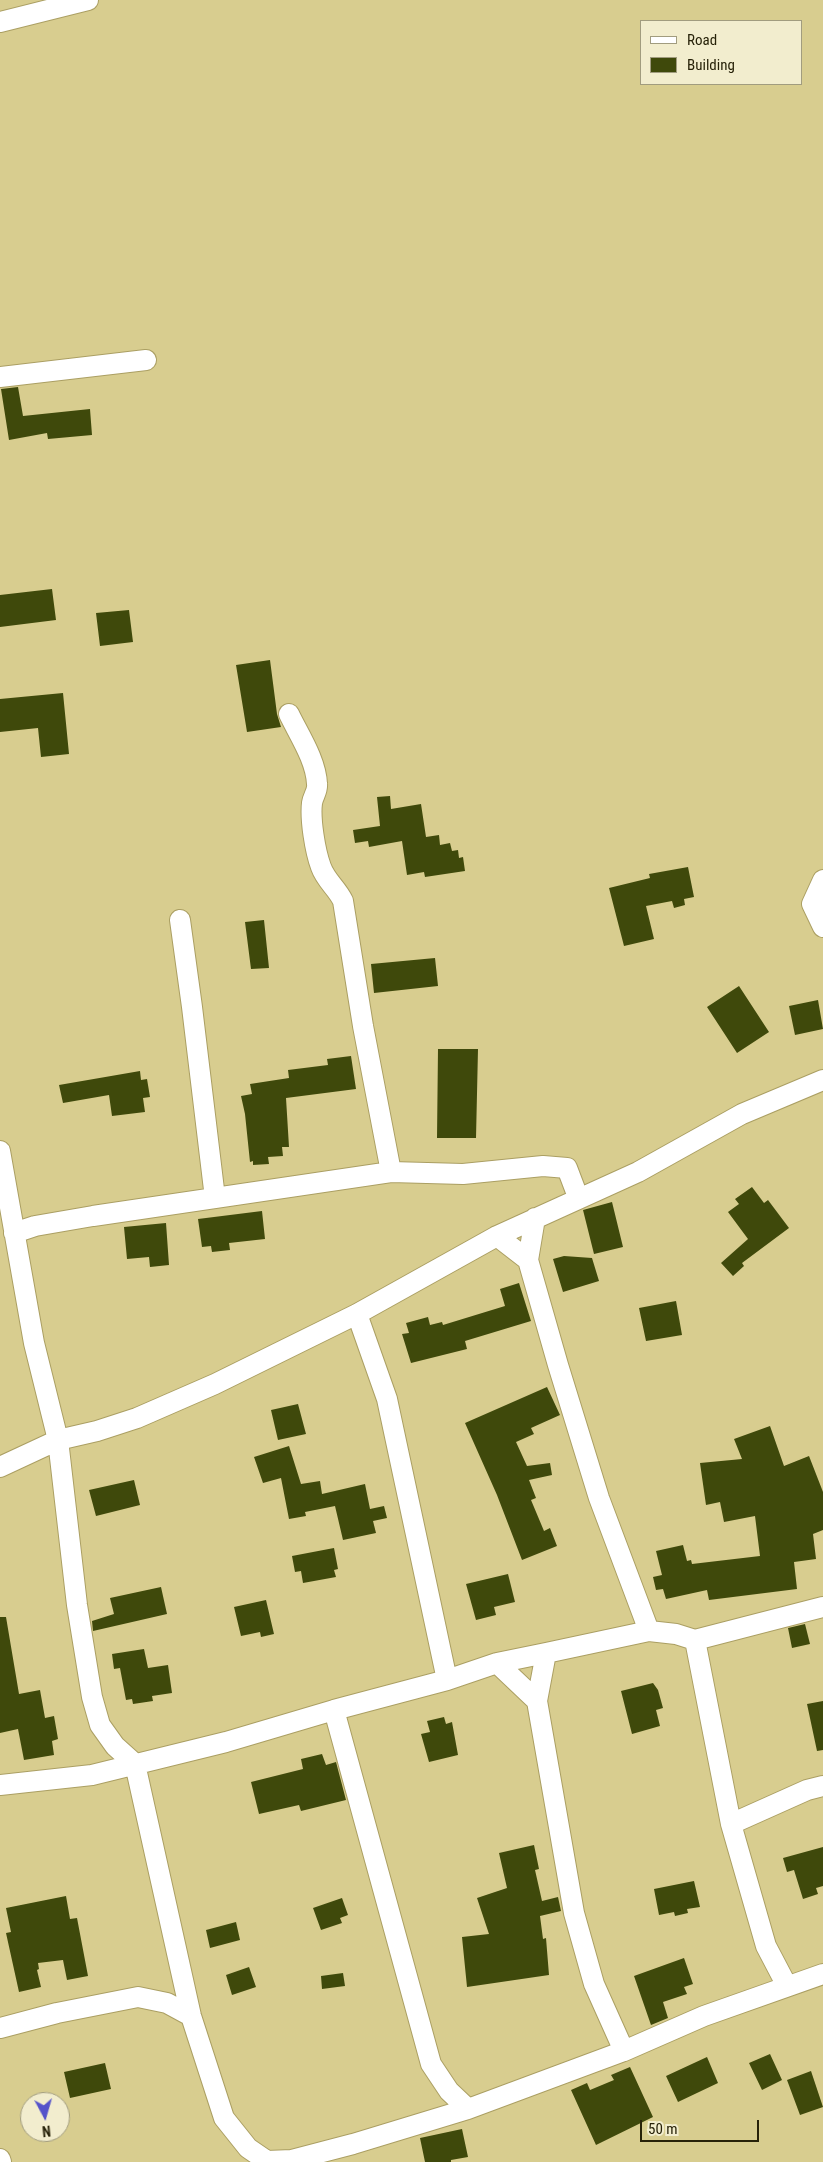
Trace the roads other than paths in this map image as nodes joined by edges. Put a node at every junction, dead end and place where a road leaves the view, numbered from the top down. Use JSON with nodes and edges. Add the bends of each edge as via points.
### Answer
{"nodes":[{"id":1,"x":88,"y":0,"type":"edge"},
{"id":2,"x":0,"y":22,"type":"edge"},
{"id":3,"x":146,"y":360,"type":"dead end"},
{"id":4,"x":0,"y":377,"type":"edge"},
{"id":5,"x":289,"y":714,"type":"dead end"},
{"id":6,"x":823,"y":880,"type":"edge"},
{"id":7,"x":180,"y":920,"type":"dead end"},
{"id":8,"x":823,"y":927,"type":"edge"},
{"id":9,"x":823,"y":1080,"type":"edge"},
{"id":10,"x":0,"y":1151,"type":"edge"},
{"id":11,"x":391,"y":1172,"type":"junction"},
{"id":12,"x":578,"y":1197,"type":"junction"},
{"id":13,"x":215,"y":1198,"type":"junction"},
{"id":14,"x":535,"y":1218,"type":"junction"},
{"id":15,"x":14,"y":1234,"type":"junction"},
{"id":16,"x":497,"y":1236,"type":"junction"},
{"id":17,"x":528,"y":1260,"type":"junction"},
{"id":18,"x":357,"y":1314,"type":"junction"},
{"id":19,"x":58,"y":1440,"type":"junction"},
{"id":20,"x":0,"y":1467,"type":"edge"},
{"id":21,"x":823,"y":1607,"type":"edge"},
{"id":22,"x":649,"y":1632,"type":"junction"},
{"id":23,"x":695,"y":1640,"type":"junction"},
{"id":24,"x":546,"y":1653,"type":"junction"},
{"id":25,"x":497,"y":1663,"type":"junction"},
{"id":26,"x":447,"y":1680,"type":"junction"},
{"id":27,"x":537,"y":1701,"type":"junction"},
{"id":28,"x":334,"y":1710,"type":"junction"},
{"id":29,"x":135,"y":1764,"type":"junction"},
{"id":30,"x":0,"y":1785,"type":"edge"},
{"id":31,"x":823,"y":1786,"type":"edge"},
{"id":32,"x":731,"y":1824,"type":"junction"},
{"id":33,"x":823,"y":1974,"type":"edge"},
{"id":34,"x":788,"y":1986,"type":"junction"},
{"id":35,"x":191,"y":2016,"type":"junction"},
{"id":36,"x":0,"y":2028,"type":"edge"},
{"id":37,"x":624,"y":2051,"type":"junction"},
{"id":38,"x":468,"y":2109,"type":"junction"}],
"edges":[{"from":1,"to":2,"type":"street"},
{"from":3,"to":4,"type":"street"},
{"from":5,"to":11,"type":"street","via":[[314,769],[318,786],[312,802],[316,846],[328,883],[339,891],[343,901]]},
{"from":6,"to":8,"type":"street","via":[[812,904]]},
{"from":7,"to":13,"type":"street"},
{"from":9,"to":12,"type":"street","via":[[742,1114],[638,1172]]},
{"from":10,"to":15,"type":"street"},
{"from":11,"to":12,"type":"street","via":[[463,1174],[543,1166],[567,1168]]},
{"from":11,"to":13,"type":"street"},
{"from":12,"to":14,"type":"street"},
{"from":13,"to":15,"type":"street","via":[[36,1226]]},
{"from":14,"to":16,"type":"street"},
{"from":14,"to":17,"type":"street"},
{"from":15,"to":19,"type":"street","via":[[34,1343]]},
{"from":16,"to":17,"type":"street"},
{"from":16,"to":18,"type":"street"},
{"from":17,"to":22,"type":"street","via":[[600,1498]]},
{"from":18,"to":19,"type":"street","via":[[215,1384],[137,1418]]},
{"from":18,"to":26,"type":"street","via":[[387,1399]]},
{"from":19,"to":20,"type":"street"},
{"from":19,"to":29,"type":"street","via":[[75,1596],[92,1697],[100,1725],[115,1746]]},
{"from":21,"to":23,"type":"street"},
{"from":22,"to":23,"type":"street","via":[[676,1634]]},
{"from":22,"to":24,"type":"street"},
{"from":23,"to":32,"type":"street"},
{"from":24,"to":25,"type":"street"},
{"from":24,"to":27,"type":"street"},
{"from":25,"to":26,"type":"street"},
{"from":25,"to":27,"type":"street"},
{"from":26,"to":28,"type":"street"},
{"from":27,"to":37,"type":"street","via":[[574,1913],[594,1984]]},
{"from":28,"to":29,"type":"street","via":[[226,1742]]},
{"from":28,"to":38,"type":"street","via":[[431,2064],[449,2091]]},
{"from":29,"to":30,"type":"street","via":[[92,1775]]},
{"from":29,"to":35,"type":"street"},
{"from":31,"to":32,"type":"street"},
{"from":32,"to":34,"type":"street","via":[[766,1946]]},
{"from":33,"to":34,"type":"street"},
{"from":34,"to":37,"type":"street","via":[[704,2016]]},
{"from":35,"to":36,"type":"street","via":[[166,2003],[138,1997]]},
{"from":35,"to":38,"type":"street","via":[[224,2118],[248,2148],[267,2160],[292,2160]]},
{"from":37,"to":38,"type":"street"}]}
